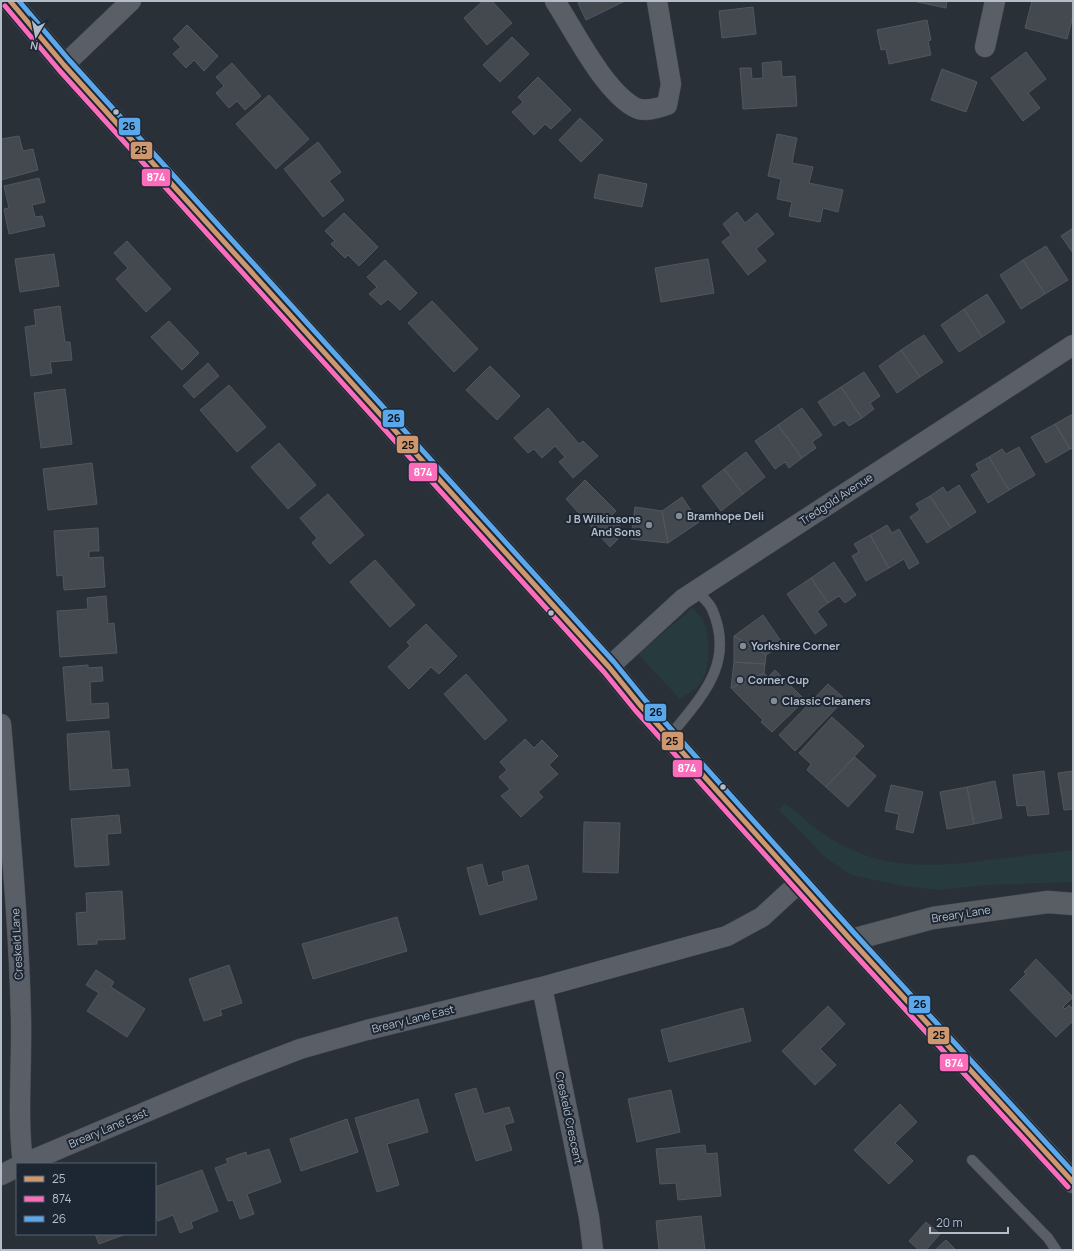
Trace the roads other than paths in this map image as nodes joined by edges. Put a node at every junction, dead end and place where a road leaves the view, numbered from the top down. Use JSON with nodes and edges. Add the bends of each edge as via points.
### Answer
{"nodes":[{"id":1,"x":10,"y":1,"type":"edge"},
{"id":2,"x":131,"y":1,"type":"edge"},
{"id":3,"x":555,"y":1,"type":"edge"},
{"id":4,"x":657,"y":1,"type":"edge"},
{"id":5,"x":995,"y":1,"type":"edge"},
{"id":6,"x":986,"y":47,"type":"dead end"},
{"id":7,"x":64,"y":65,"type":"junction"},
{"id":8,"x":1073,"y":345,"type":"edge"},
{"id":9,"x":696,"y":590,"type":"junction"},
{"id":10,"x":609,"y":667,"type":"junction"},
{"id":11,"x":1,"y":724,"type":"edge"},
{"id":12,"x":669,"y":737,"type":"junction"},
{"id":13,"x":800,"y":882,"type":"junction"},
{"id":14,"x":1073,"y":904,"type":"edge"},
{"id":15,"x":852,"y":940,"type":"junction"},
{"id":16,"x":542,"y":987,"type":"junction"},
{"id":17,"x":972,"y":1160,"type":"dead end"},
{"id":18,"x":23,"y":1163,"type":"edge"},
{"id":19,"x":25,"y":1163,"type":"edge"},
{"id":20,"x":16,"y":1168,"type":"edge"},
{"id":21,"x":1,"y":1175,"type":"edge"},
{"id":22,"x":1073,"y":1182,"type":"edge"},
{"id":23,"x":593,"y":1250,"type":"edge"},
{"id":24,"x":1056,"y":1250,"type":"edge"}],
"edges":[{"from":1,"to":7,"type":"highway"},
{"from":2,"to":7,"type":"street"},
{"from":3,"to":4,"type":"street","via":[[606,82],[635,108],[650,110],[667,105],[671,84]]},
{"from":5,"to":6,"type":"street"},
{"from":7,"to":10,"type":"highway"},
{"from":8,"to":9,"type":"street","name":"Tredgold Avenue"},
{"from":9,"to":10,"type":"street","name":"Tredgold Avenue"},
{"from":9,"to":12,"type":"lane","via":[[712,608],[720,659],[710,683]]},
{"from":10,"to":12,"type":"highway"},
{"from":11,"to":18,"type":"street","name":"Creskeld Lane","via":[[18,958],[21,1019],[19,1136]]},
{"from":12,"to":13,"type":"highway"},
{"from":13,"to":15,"type":"highway"},
{"from":13,"to":16,"type":"street","name":"Breary Lane East","via":[[762,918],[727,936]]},
{"from":14,"to":15,"type":"street","name":"Breary Lane","via":[[1048,902],[933,918]]},
{"from":15,"to":22,"type":"highway"},
{"from":16,"to":19,"type":"street","name":"Breary Lane East","via":[[300,1049]]},
{"from":16,"to":23,"type":"street","name":"Creskeld Crescent","via":[[589,1217]]},
{"from":17,"to":24,"type":"lane","via":[[1048,1238]]},
{"from":20,"to":21,"type":"street"}]}
